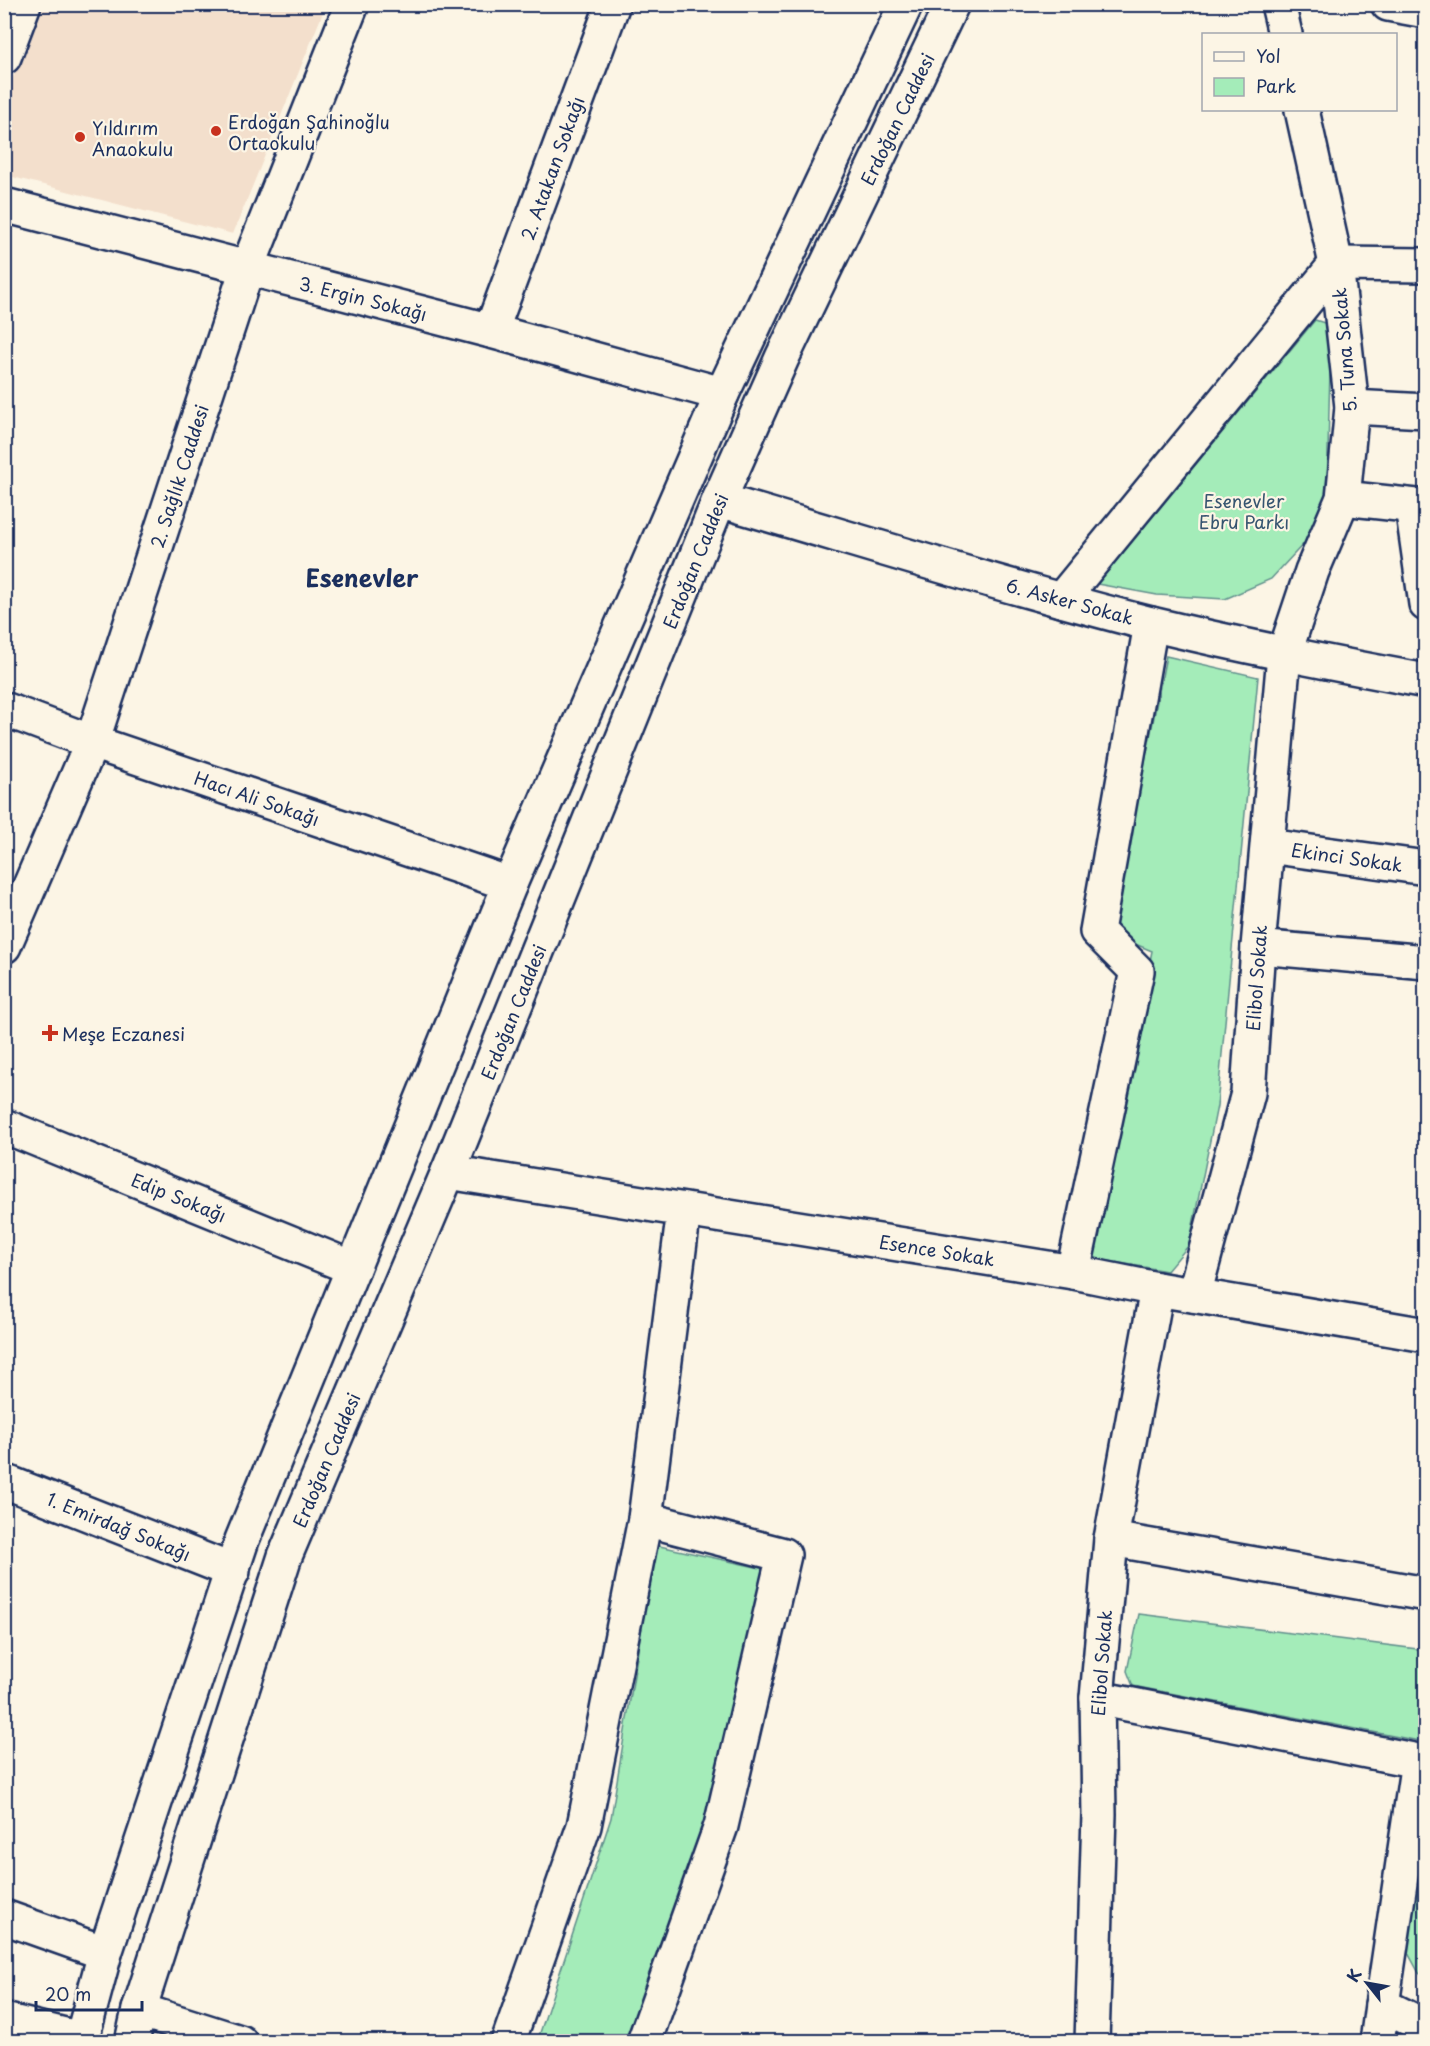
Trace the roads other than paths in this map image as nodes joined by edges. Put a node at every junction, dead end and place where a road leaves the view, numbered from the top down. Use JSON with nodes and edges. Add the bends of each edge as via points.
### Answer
{"nodes":[{"id":1,"x":24,"y":4,"type":"edge"},
{"id":2,"x":352,"y":4,"type":"edge"},
{"id":3,"x":613,"y":4,"type":"edge"},
{"id":4,"x":906,"y":4,"type":"edge"},
{"id":5,"x":952,"y":4,"type":"edge"},
{"id":6,"x":1278,"y":4,"type":"edge"},
{"id":7,"x":1388,"y":4,"type":"edge"},
{"id":8,"x":1425,"y":11,"type":"edge"},
{"id":9,"x":1285,"y":33,"type":"edge"},
{"id":10,"x":4,"y":57,"type":"edge"},
{"id":11,"x":1302,"y":111,"type":"edge"},
{"id":12,"x":4,"y":205,"type":"edge"},
{"id":13,"x":1336,"y":264,"type":"junction"},
{"id":14,"x":1425,"y":266,"type":"edge"},
{"id":15,"x":247,"y":269,"type":"junction"},
{"id":16,"x":491,"y":331,"type":"junction"},
{"id":17,"x":722,"y":394,"type":"junction"},
{"id":18,"x":1352,"y":407,"type":"junction"},
{"id":19,"x":1425,"y":411,"type":"edge"},
{"id":20,"x":1343,"y":498,"type":"junction"},
{"id":21,"x":720,"y":500,"type":"junction"},
{"id":22,"x":1419,"y":506,"type":"edge"},
{"id":23,"x":1061,"y":600,"type":"junction"},
{"id":24,"x":1425,"y":604,"type":"edge"},
{"id":25,"x":1151,"y":624,"type":"junction"},
{"id":26,"x":1284,"y":655,"type":"junction"},
{"id":27,"x":1425,"y":681,"type":"edge"},
{"id":28,"x":4,"y":709,"type":"edge"},
{"id":29,"x":92,"y":742,"type":"junction"},
{"id":30,"x":1268,"y":846,"type":"junction"},
{"id":31,"x":1425,"y":868,"type":"edge"},
{"id":32,"x":510,"y":884,"type":"junction"},
{"id":33,"x":4,"y":946,"type":"edge"},
{"id":34,"x":1258,"y":947,"type":"junction"},
{"id":35,"x":1425,"y":962,"type":"edge"},
{"id":36,"x":4,"y":1126,"type":"edge"},
{"id":37,"x":448,"y":1172,"type":"junction"},
{"id":38,"x":684,"y":1210,"type":"junction"},
{"id":39,"x":353,"y":1268,"type":"junction"},
{"id":40,"x":1073,"y":1272,"type":"junction"},
{"id":41,"x":1158,"y":1289,"type":"junction"},
{"id":42,"x":1194,"y":1295,"type":"junction"},
{"id":43,"x":1425,"y":1335,"type":"edge"},
{"id":44,"x":4,"y":1481,"type":"edge"},
{"id":45,"x":645,"y":1519,"type":"junction"},
{"id":46,"x":1111,"y":1539,"type":"junction"},
{"id":47,"x":232,"y":1571,"type":"junction"},
{"id":48,"x":1425,"y":1594,"type":"edge"},
{"id":49,"x":1096,"y":1698,"type":"junction"},
{"id":50,"x":4,"y":1917,"type":"edge"},
{"id":51,"x":105,"y":1953,"type":"junction"},
{"id":52,"x":1382,"y":2005,"type":"junction"},
{"id":53,"x":139,"y":2010,"type":"junction"},
{"id":54,"x":4,"y":2019,"type":"edge"},
{"id":55,"x":1425,"y":2026,"type":"edge"},
{"id":56,"x":81,"y":2040,"type":"edge"},
{"id":57,"x":132,"y":2042,"type":"edge"},
{"id":58,"x":240,"y":2042,"type":"edge"},
{"id":59,"x":508,"y":2042,"type":"edge"},
{"id":60,"x":644,"y":2042,"type":"edge"},
{"id":61,"x":1092,"y":2042,"type":"edge"},
{"id":62,"x":1377,"y":2042,"type":"edge"}],
"edges":[{"from":1,"to":10,"type":"street"},
{"from":2,"to":15,"type":"street","name":"2. Sağlık Caddesi"},
{"from":3,"to":16,"type":"street","name":"2. Atakan Sokağı"},
{"from":4,"to":17,"type":"street"},
{"from":5,"to":21,"type":"street","name":"Erdoğan Caddesi","via":[[782,358]]},
{"from":6,"to":9,"type":"street"},
{"from":7,"to":8,"type":"street"},
{"from":11,"to":13,"type":"street","name":"5. Tuna Sokak"},
{"from":12,"to":15,"type":"street","name":"3. Ergin Sokağı"},
{"from":13,"to":14,"type":"street"},
{"from":13,"to":18,"type":"street","name":"5. Tuna Sokak"},
{"from":13,"to":23,"type":"street"},
{"from":15,"to":16,"type":"street","name":"3. Ergin Sokağı"},
{"from":15,"to":29,"type":"street","name":"2. Sağlık Caddesi"},
{"from":16,"to":17,"type":"street","name":"3. Ergin Sokağı"},
{"from":17,"to":32,"type":"street"},
{"from":18,"to":19,"type":"street"},
{"from":18,"to":20,"type":"street","name":"5. Tuna Sokak"},
{"from":20,"to":22,"type":"street"},
{"from":20,"to":26,"type":"street","name":"5. Tuna Sokak","via":[[1312,571]]},
{"from":21,"to":23,"type":"street","name":"6. Asker Sokak"},
{"from":21,"to":37,"type":"street","name":"Erdoğan Caddesi"},
{"from":22,"to":24,"type":"street"},
{"from":23,"to":25,"type":"street","name":"6. Asker Sokak"},
{"from":25,"to":26,"type":"street","name":"6. Asker Sokak"},
{"from":25,"to":40,"type":"street","via":[[1097,931],[1137,972]]},
{"from":26,"to":27,"type":"street","name":"6. Asker Sokak"},
{"from":26,"to":30,"type":"street","name":"Elibol Sokak"},
{"from":28,"to":29,"type":"street","name":"Hacı Ali Sokağı"},
{"from":29,"to":32,"type":"street","name":"Hacı Ali Sokağı"},
{"from":29,"to":33,"type":"street","name":"2. Sağlık Caddesi"},
{"from":30,"to":31,"type":"street","name":"Ekinci Sokak"},
{"from":30,"to":34,"type":"street","name":"Elibol Sokak"},
{"from":32,"to":39,"type":"street"},
{"from":34,"to":35,"type":"street"},
{"from":34,"to":42,"type":"street","name":"Elibol Sokak","via":[[1248,1094]]},
{"from":36,"to":39,"type":"street","name":"Edip Sokağı"},
{"from":37,"to":38,"type":"street","name":"Esence Sokak"},
{"from":37,"to":53,"type":"street","name":"Erdoğan Caddesi","via":[[285,1556]]},
{"from":38,"to":40,"type":"street","name":"Esence Sokak"},
{"from":38,"to":45,"type":"street"},
{"from":39,"to":47,"type":"street"},
{"from":40,"to":41,"type":"street","name":"Esence Sokak"},
{"from":41,"to":42,"type":"street","name":"Esence Sokak"},
{"from":41,"to":46,"type":"street","name":"Elibol Sokak"},
{"from":42,"to":43,"type":"street","name":"Esence Sokak"},
{"from":44,"to":47,"type":"street","name":"1. Emirdağ Sokağı"},
{"from":45,"to":59,"type":"street","via":[[584,1826]]},
{"from":45,"to":60,"type":"street","via":[[784,1555],[721,1826]]},
{"from":46,"to":48,"type":"street"},
{"from":46,"to":49,"type":"street","name":"Elibol Sokak"},
{"from":47,"to":51,"type":"street"},
{"from":49,"to":52,"type":"street","via":[[1418,1761]]},
{"from":49,"to":61,"type":"street","name":"Elibol Sokak","via":[[1099,1814]]},
{"from":50,"to":51,"type":"street"},
{"from":51,"to":56,"type":"street"},
{"from":52,"to":55,"type":"street"},
{"from":52,"to":62,"type":"street"},
{"from":53,"to":57,"type":"street","name":"Erdoğan Caddesi"},
{"from":53,"to":58,"type":"street"},
{"from":54,"to":56,"type":"street"}]}
